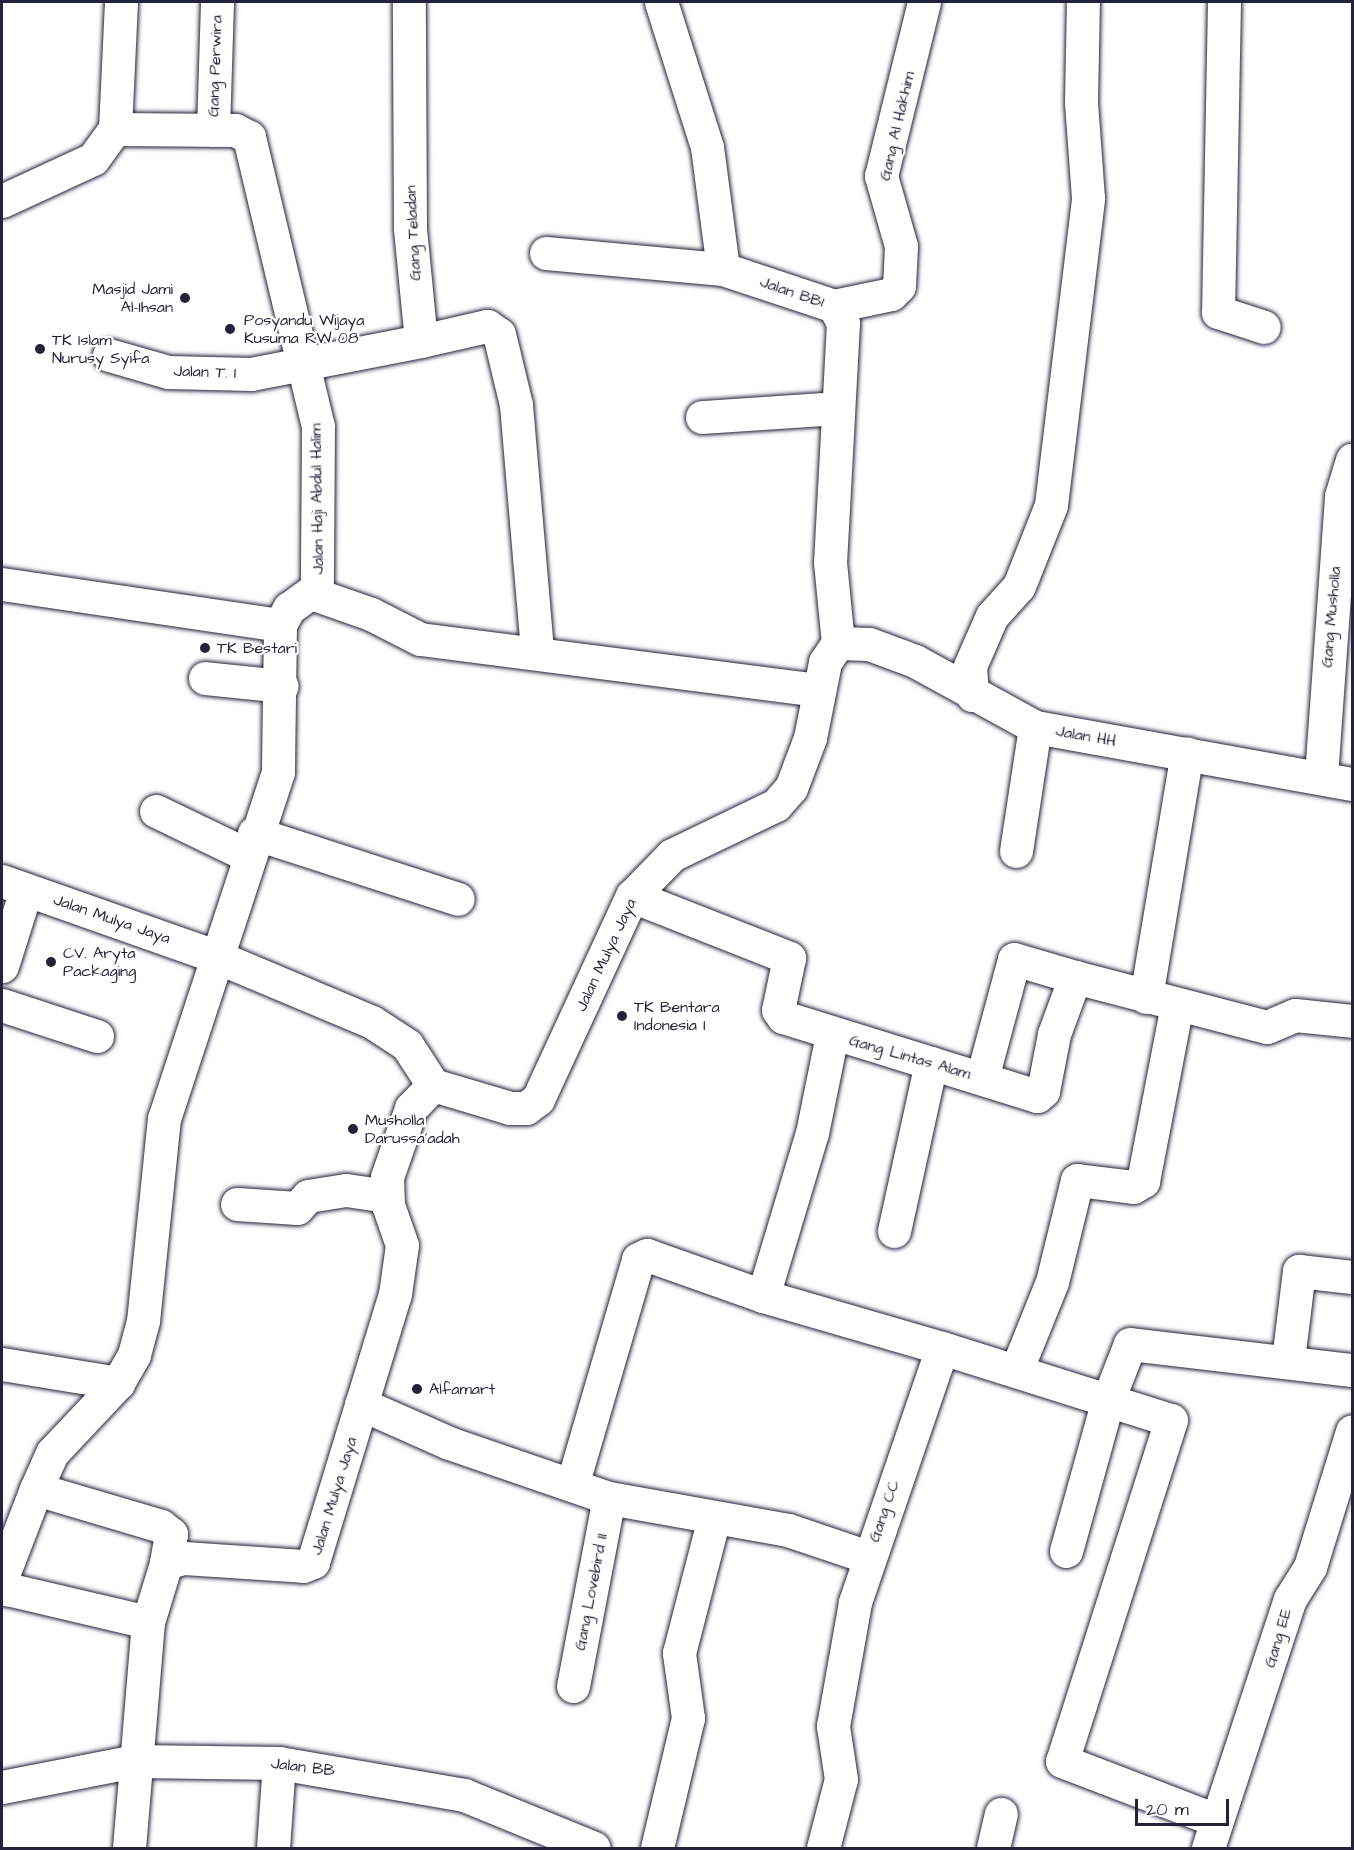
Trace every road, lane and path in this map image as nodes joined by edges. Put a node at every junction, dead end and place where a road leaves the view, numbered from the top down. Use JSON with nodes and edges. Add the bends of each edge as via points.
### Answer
{"nodes":[{"id":1,"x":121,"y":2,"type":"edge"},
{"id":2,"x":217,"y":2,"type":"edge"},
{"id":3,"x":409,"y":2,"type":"edge"},
{"id":4,"x":661,"y":2,"type":"edge"},
{"id":5,"x":924,"y":2,"type":"edge"},
{"id":6,"x":1083,"y":2,"type":"edge"},
{"id":7,"x":1224,"y":2,"type":"edge"},
{"id":8,"x":115,"y":129,"type":"junction"},
{"id":9,"x":227,"y":131,"type":"junction"},
{"id":10,"x":2,"y":201,"type":"edge"},
{"id":11,"x":546,"y":253,"type":"dead end"},
{"id":12,"x":723,"y":269,"type":"junction"},
{"id":13,"x":834,"y":306,"type":"junction"},
{"id":14,"x":1264,"y":327,"type":"dead end"},
{"id":15,"x":421,"y":341,"type":"junction"},
{"id":16,"x":109,"y":354,"type":"dead end"},
{"id":17,"x":303,"y":365,"type":"junction"},
{"id":18,"x":837,"y":408,"type":"junction"},
{"id":19,"x":702,"y":417,"type":"dead end"},
{"id":20,"x":1353,"y":460,"type":"edge"},
{"id":21,"x":2,"y":584,"type":"edge"},
{"id":22,"x":314,"y":594,"type":"junction"},
{"id":23,"x":280,"y":625,"type":"junction"},
{"id":24,"x":838,"y":644,"type":"junction"},
{"id":25,"x":537,"y":651,"type":"junction"},
{"id":26,"x":205,"y":678,"type":"dead end"},
{"id":27,"x":282,"y":686,"type":"junction"},
{"id":28,"x":816,"y":690,"type":"junction"},
{"id":29,"x":972,"y":695,"type":"junction"},
{"id":30,"x":1035,"y":727,"type":"junction"},
{"id":31,"x":1187,"y":753,"type":"junction"},
{"id":32,"x":1321,"y":776,"type":"junction"},
{"id":33,"x":1353,"y":784,"type":"edge"},
{"id":34,"x":156,"y":811,"type":"dead end"},
{"id":35,"x":251,"y":844,"type":"junction"},
{"id":36,"x":1016,"y":851,"type":"dead end"},
{"id":37,"x":14,"y":885,"type":"edge"},
{"id":38,"x":632,"y":896,"type":"junction"},
{"id":39,"x":458,"y":898,"type":"dead end"},
{"id":40,"x":215,"y":956,"type":"junction"},
{"id":41,"x":2,"y":966,"type":"edge"},
{"id":42,"x":1075,"y":977,"type":"junction"},
{"id":43,"x":1161,"y":1000,"type":"junction"},
{"id":44,"x":2,"y":1005,"type":"edge"},
{"id":45,"x":1353,"y":1021,"type":"edge"},
{"id":46,"x":832,"y":1035,"type":"junction"},
{"id":47,"x":97,"y":1036,"type":"dead end"},
{"id":48,"x":932,"y":1063,"type":"junction"},
{"id":49,"x":982,"y":1078,"type":"junction"},
{"id":50,"x":433,"y":1085,"type":"junction"},
{"id":51,"x":387,"y":1196,"type":"junction"},
{"id":52,"x":237,"y":1204,"type":"dead end"},
{"id":53,"x":894,"y":1231,"type":"dead end"},
{"id":54,"x":1353,"y":1277,"type":"edge"},
{"id":55,"x":763,"y":1296,"type":"junction"},
{"id":56,"x":942,"y":1348,"type":"junction"},
{"id":57,"x":1288,"y":1360,"type":"junction"},
{"id":58,"x":2,"y":1364,"type":"edge"},
{"id":59,"x":1353,"y":1370,"type":"edge"},
{"id":60,"x":1016,"y":1371,"type":"junction"},
{"id":61,"x":118,"y":1383,"type":"junction"},
{"id":62,"x":1108,"y":1401,"type":"junction"},
{"id":63,"x":362,"y":1404,"type":"junction"},
{"id":64,"x":1353,"y":1431,"type":"edge"},
{"id":65,"x":573,"y":1482,"type":"junction"},
{"id":66,"x":36,"y":1489,"type":"junction"},
{"id":67,"x":609,"y":1498,"type":"junction"},
{"id":68,"x":1341,"y":1507,"type":"edge"},
{"id":69,"x":714,"y":1518,"type":"junction"},
{"id":70,"x":1066,"y":1551,"type":"dead end"},
{"id":71,"x":868,"y":1557,"type":"junction"},
{"id":72,"x":166,"y":1563,"type":"junction"},
{"id":73,"x":4,"y":1596,"type":"edge"},
{"id":74,"x":148,"y":1622,"type":"junction"},
{"id":75,"x":573,"y":1686,"type":"dead end"},
{"id":76,"x":135,"y":1761,"type":"junction"},
{"id":77,"x":279,"y":1763,"type":"junction"},
{"id":78,"x":2,"y":1786,"type":"edge"},
{"id":79,"x":1001,"y":1814,"type":"dead end"},
{"id":80,"x":1212,"y":1834,"type":"edge"},
{"id":81,"x":129,"y":1848,"type":"edge"},
{"id":82,"x":273,"y":1848,"type":"edge"},
{"id":83,"x":594,"y":1848,"type":"edge"},
{"id":84,"x":657,"y":1848,"type":"edge"},
{"id":85,"x":823,"y":1848,"type":"edge"},
{"id":86,"x":993,"y":1848,"type":"edge"}],
"edges":[{"from":1,"to":8,"type":"street"},
{"from":2,"to":9,"type":"street","name":"Gang Perwira"},
{"from":3,"to":15,"type":"street","name":"Gang Teladan","via":[[410,228]]},
{"from":4,"to":12,"type":"street","via":[[707,147]]},
{"from":5,"to":13,"type":"street","name":"Gang Al Hakhim","via":[[881,176],[901,246],[899,285],[891,294]]},
{"from":6,"to":29,"type":"street","via":[[1081,103],[1088,198],[1051,505],[1020,586],[992,616],[970,666]]},
{"from":7,"to":14,"type":"street","via":[[1218,312]]},
{"from":8,"to":9,"type":"street"},
{"from":8,"to":10,"type":"street","via":[[93,159],[34,191]]},
{"from":9,"to":17,"type":"street","name":"Jalan Haji Abdul Halim","via":[[258,164]]},
{"from":11,"to":12,"type":"street","name":"Jalan BB1"},
{"from":12,"to":13,"type":"street","name":"Jalan BB1"},
{"from":13,"to":18,"type":"street","name":"Jalan BB1","via":[[843,323]]},
{"from":15,"to":17,"type":"street"},
{"from":15,"to":25,"type":"street","via":[[487,326],[499,334],[516,405]]},
{"from":16,"to":17,"type":"street","name":"Jalan T. I","via":[[200,375]]},
{"from":17,"to":22,"type":"street","name":"Jalan Haji Abdul Halim","via":[[318,426]]},
{"from":18,"to":19,"type":"street"},
{"from":18,"to":24,"type":"street","name":"Jalan BB1","via":[[830,562]]},
{"from":20,"to":32,"type":"street","name":"Gang Musholla","via":[[1341,496]]},
{"from":21,"to":23,"type":"street"},
{"from":22,"to":23,"type":"street","name":"Jalan Haji Abdul Halim","via":[[289,608]]},
{"from":22,"to":25,"type":"street","via":[[371,614],[420,639]]},
{"from":23,"to":27,"type":"street"},
{"from":24,"to":28,"type":"street","name":"Jalan Mulya Jaya"},
{"from":24,"to":29,"type":"street","name":"Jalan HH","via":[[855,641],[891,650]]},
{"from":25,"to":28,"type":"street"},
{"from":26,"to":27,"type":"street"},
{"from":27,"to":35,"type":"street","via":[[278,772]]},
{"from":28,"to":38,"type":"street","name":"Jalan Mulya Jaya","via":[[810,738],[791,788],[776,805],[672,855]]},
{"from":29,"to":30,"type":"street","name":"Jalan HH"},
{"from":30,"to":31,"type":"street","name":"Jalan HH"},
{"from":30,"to":36,"type":"street"},
{"from":31,"to":32,"type":"street","name":"Jalan HH"},
{"from":31,"to":43,"type":"street"},
{"from":32,"to":33,"type":"street","name":"Jalan HH"},
{"from":34,"to":35,"type":"street"},
{"from":35,"to":39,"type":"street"},
{"from":35,"to":40,"type":"street"},
{"from":37,"to":40,"type":"street","name":"Jalan Mulya Jaya"},
{"from":37,"to":41,"type":"street"},
{"from":38,"to":46,"type":"street","name":"Gang Lintas Alam","via":[[789,958],[780,1015]]},
{"from":38,"to":50,"type":"street","name":"Jalan Mulya Jaya","via":[[538,1099],[526,1108],[510,1108]]},
{"from":40,"to":50,"type":"street","name":"Jalan Mulya Jaya","via":[[372,1022],[406,1045]]},
{"from":40,"to":61,"type":"street","via":[[164,1118],[142,1321],[134,1355]]},
{"from":42,"to":43,"type":"street"},
{"from":42,"to":49,"type":"street","name":"Gang Lintas Alam","via":[[1054,1034],[1042,1094]]},
{"from":42,"to":49,"type":"street","via":[[1014,959]]},
{"from":43,"to":45,"type":"street","via":[[1273,1028],[1295,1015]]},
{"from":43,"to":60,"type":"street","via":[[1143,1181],[1133,1187],[1077,1180],[1052,1282]]},
{"from":44,"to":47,"type":"street"},
{"from":46,"to":48,"type":"street","name":"Gang Lintas Alam"},
{"from":46,"to":55,"type":"street","via":[[812,1133]]},
{"from":48,"to":49,"type":"street","name":"Gang Lintas Alam"},
{"from":48,"to":53,"type":"street"},
{"from":50,"to":51,"type":"street","name":"Jalan Mulya Jaya","via":[[411,1108],[400,1131],[387,1177]]},
{"from":51,"to":52,"type":"street","via":[[346,1190],[308,1196],[297,1208]]},
{"from":51,"to":63,"type":"street","name":"Jalan Mulya Jaya","via":[[401,1259]]},
{"from":54,"to":57,"type":"street","via":[[1299,1271]]},
{"from":55,"to":56,"type":"street"},
{"from":55,"to":65,"type":"street","via":[[657,1257],[638,1259]]},
{"from":56,"to":60,"type":"street"},
{"from":56,"to":71,"type":"street","name":"Gang CC"},
{"from":57,"to":59,"type":"street"},
{"from":57,"to":62,"type":"street","via":[[1140,1341],[1130,1344]]},
{"from":58,"to":61,"type":"street"},
{"from":60,"to":62,"type":"street"},
{"from":61,"to":66,"type":"street","via":[[63,1438]]},
{"from":62,"to":70,"type":"street"},
{"from":62,"to":80,"type":"street","via":[[1171,1420],[1062,1761]]},
{"from":63,"to":65,"type":"street","via":[[449,1443]]},
{"from":63,"to":72,"type":"street","name":"Jalan Mulya Jaya","via":[[313,1562],[303,1566],[184,1558]]},
{"from":64,"to":68,"type":"street","name":"Gang EE"},
{"from":65,"to":67,"type":"street"},
{"from":66,"to":72,"type":"street","via":[[161,1526],[171,1534]]},
{"from":66,"to":73,"type":"street","via":[[3,1575]]},
{"from":67,"to":69,"type":"street"},
{"from":67,"to":75,"type":"street","name":"Gang Lovebird II"},
{"from":68,"to":80,"type":"street","name":"Gang EE","via":[[1290,1599]]},
{"from":69,"to":71,"type":"street","via":[[788,1530]]},
{"from":69,"to":84,"type":"street","via":[[679,1653],[688,1718]]},
{"from":71,"to":85,"type":"street","name":"Gang CC","via":[[843,1657],[833,1726],[841,1779]]},
{"from":72,"to":74,"type":"street"},
{"from":73,"to":74,"type":"street"},
{"from":74,"to":76,"type":"street"},
{"from":76,"to":77,"type":"street","name":"Jalan BB"},
{"from":76,"to":78,"type":"street","name":"Jalan BB"},
{"from":76,"to":81,"type":"street"},
{"from":77,"to":82,"type":"street"},
{"from":77,"to":83,"type":"street","name":"Jalan BB","via":[[464,1795]]},
{"from":79,"to":86,"type":"street"}]}
